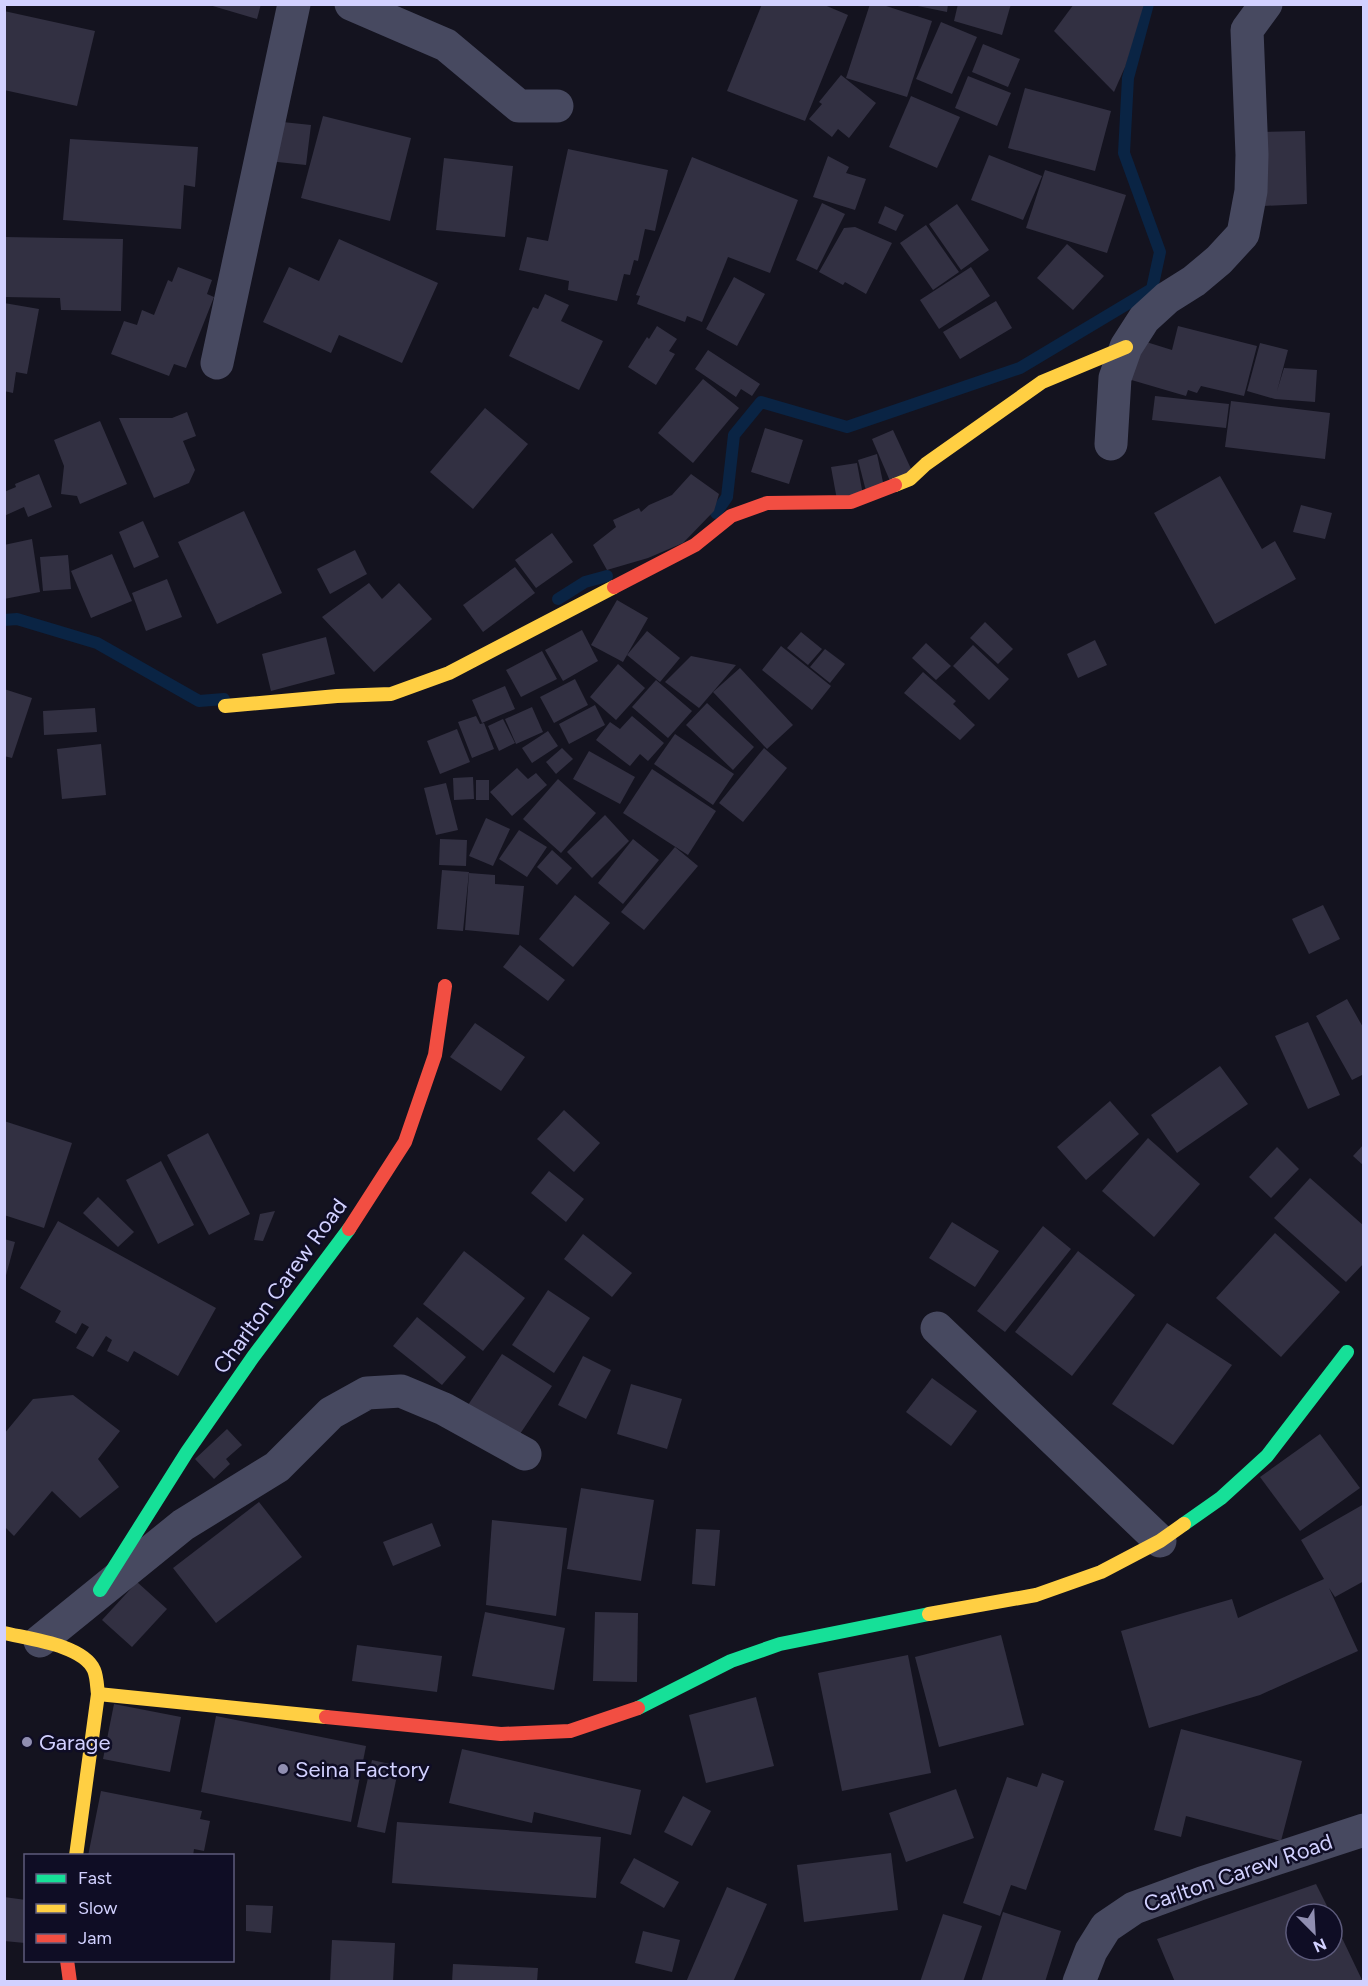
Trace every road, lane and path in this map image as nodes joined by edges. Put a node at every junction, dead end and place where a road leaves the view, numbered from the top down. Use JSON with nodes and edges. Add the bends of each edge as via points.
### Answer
{"nodes":[{"id":1,"x":294,"y":4,"type":"edge"},
{"id":2,"x":351,"y":4,"type":"edge"},
{"id":3,"x":1266,"y":4,"type":"edge"},
{"id":4,"x":557,"y":106,"type":"dead end"},
{"id":5,"x":1126,"y":347,"type":"junction"},
{"id":6,"x":217,"y":363,"type":"dead end"},
{"id":7,"x":1111,"y":444,"type":"dead end"},
{"id":8,"x":225,"y":706,"type":"dead end"},
{"id":9,"x":445,"y":986,"type":"dead end"},
{"id":10,"x":937,"y":1328,"type":"dead end"},
{"id":11,"x":1347,"y":1352,"type":"dead end"},
{"id":12,"x":525,"y":1455,"type":"dead end"},
{"id":13,"x":1160,"y":1541,"type":"junction"},
{"id":14,"x":100,"y":1590,"type":"junction"},
{"id":15,"x":4,"y":1633,"type":"edge"},
{"id":16,"x":40,"y":1641,"type":"junction"},
{"id":17,"x":98,"y":1694,"type":"junction"},
{"id":18,"x":1364,"y":1830,"type":"edge"},
{"id":19,"x":76,"y":1854,"type":"edge"},
{"id":20,"x":67,"y":1962,"type":"edge"},
{"id":21,"x":70,"y":1982,"type":"edge"},
{"id":22,"x":1079,"y":1982,"type":"edge"}],
"edges":[{"from":1,"to":6,"type":"street"},
{"from":2,"to":4,"type":"street","via":[[446,45],[519,106]]},
{"from":3,"to":5,"type":"street","via":[[1247,30],[1252,154],[1251,191],[1243,234],[1219,260],[1144,319]]},
{"from":5,"to":7,"type":"street","via":[[1115,378]]},
{"from":5,"to":8,"type":"street","via":[[1042,382],[910,479],[851,502],[767,503],[731,516],[695,545],[449,673],[391,694]]},
{"from":9,"to":14,"type":"street","name":"Charlton Carew Road","via":[[435,1055],[405,1143],[360,1214],[187,1452]]},
{"from":10,"to":13,"type":"street"},
{"from":11,"to":13,"type":"street","via":[[1267,1456],[1221,1498]]},
{"from":12,"to":14,"type":"street","via":[[444,1409],[401,1391],[367,1393],[331,1413],[277,1467],[183,1525]]},
{"from":13,"to":17,"type":"street","via":[[1101,1572],[1036,1594],[780,1644],[731,1661],[633,1710],[570,1731],[501,1734]]},
{"from":14,"to":16,"type":"street"},
{"from":15,"to":16,"type":"street"},
{"from":16,"to":17,"type":"street","via":[[83,1656],[94,1670]]},
{"from":17,"to":19,"type":"street"},
{"from":18,"to":22,"type":"street","name":"Carlton Carew Road","via":[[1134,1908],[1106,1927]]},
{"from":20,"to":21,"type":"street"}]}
